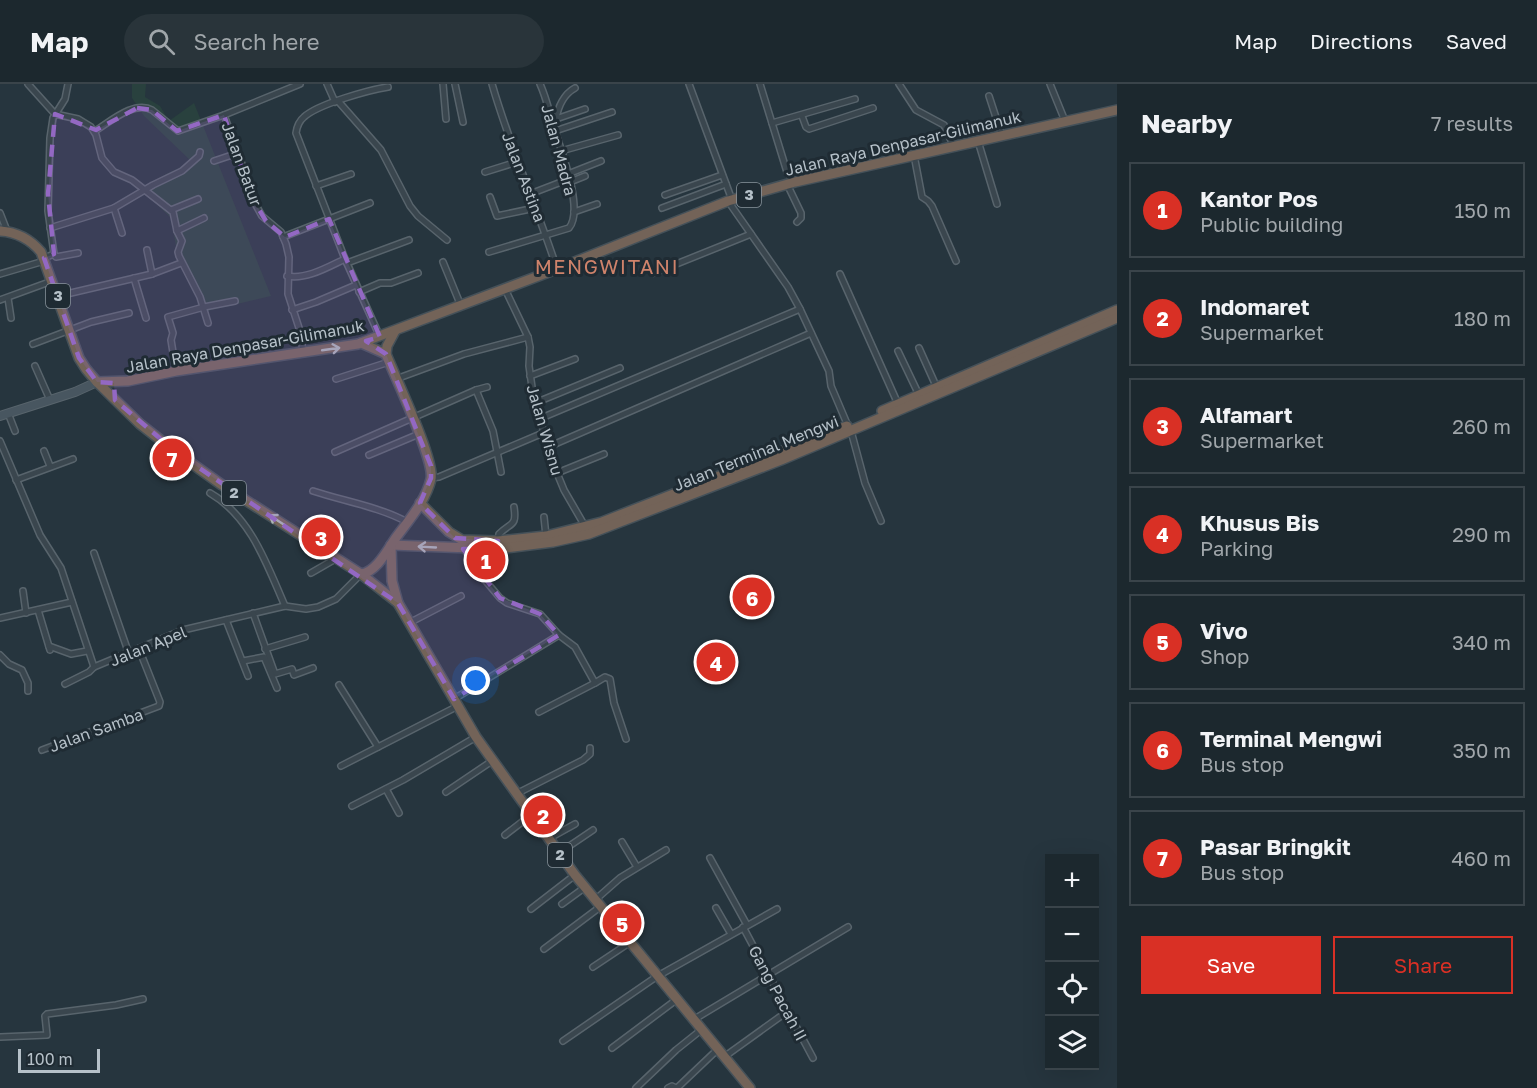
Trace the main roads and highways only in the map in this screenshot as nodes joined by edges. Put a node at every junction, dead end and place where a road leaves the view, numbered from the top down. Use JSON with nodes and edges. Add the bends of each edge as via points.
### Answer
{"nodes":[{"id":1,"x":1117,"y":111,"type":"edge"},
{"id":2,"x":3,"y":231,"type":"edge"},
{"id":3,"x":1117,"y":310,"type":"edge"},
{"id":4,"x":1117,"y":318,"type":"edge"},
{"id":5,"x":395,"y":330,"type":"junction"},
{"id":6,"x":361,"y":343,"type":"junction"},
{"id":7,"x":1032,"y":350,"type":"junction"},
{"id":8,"x":387,"y":358,"type":"junction"},
{"id":9,"x":128,"y":381,"type":"junction"},
{"id":10,"x":97,"y":382,"type":"junction"},
{"id":11,"x":115,"y":400,"type":"junction"},
{"id":12,"x":850,"y":428,"type":"junction"},
{"id":13,"x":420,"y":503,"type":"junction"},
{"id":14,"x":587,"y":530,"type":"junction"},
{"id":15,"x":391,"y":544,"type":"junction"},
{"id":16,"x":497,"y":545,"type":"junction"},
{"id":17,"x":361,"y":574,"type":"junction"},
{"id":18,"x":398,"y":603,"type":"junction"},
{"id":19,"x":750,"y":1088,"type":"edge"}],
"edges":[{"from":1,"to":5,"type":"highway","name":"Jalan Raya Denpasar-Gilimanuk","number":"3","via":[[730,200]]},
{"from":2,"to":10,"type":"highway","number":"3","via":[[22,236],[41,252],[83,366]]},
{"from":3,"to":7,"type":"highway","name":"Jalan Terminal Mengwi"},
{"from":4,"to":7,"type":"highway","name":"Jalan Terminal Mengwi"},
{"from":5,"to":6,"type":"highway","name":"Jalan Raya Denpasar-Gilimanuk","number":"3"},
{"from":5,"to":8,"type":"highway","name":"Jalan Raya Denpasar-Gilimanuk"},
{"from":6,"to":8,"type":"highway"},
{"from":9,"to":6,"type":"highway","name":"Jalan Raya Denpasar-Gilimanuk","one_way":true},
{"from":7,"to":12,"type":"highway","name":"Jalan Terminal Mengwi"},
{"from":7,"to":12,"type":"highway","name":"Jalan Terminal Mengwi","via":[[919,395]]},
{"from":8,"to":13,"type":"highway","via":[[431,466],[431,478]]},
{"from":9,"to":10,"type":"highway","name":"Jalan Raya Denpasar-Gilimanuk"},
{"from":9,"to":11,"type":"highway","via":[[117,388]]},
{"from":10,"to":11,"type":"highway","number":"3"},
{"from":17,"to":11,"type":"highway","number":"2","one_way":true,"via":[[177,453]]},
{"from":12,"to":14,"type":"highway","name":"Jalan Terminal Mengwi","via":[[706,489]]},
{"from":13,"to":15,"type":"highway"},
{"from":13,"to":16,"type":"highway","name":"Jalan Terminal Mengwi","via":[[455,538]]},
{"from":14,"to":16,"type":"highway","name":"Jalan Terminal Mengwi"},
{"from":14,"to":16,"type":"highway","name":"Jalan Terminal Mengwi","via":[[553,542]]},
{"from":16,"to":15,"type":"highway","name":"Jalan Terminal Mengwi","one_way":true,"via":[[464,549]]},
{"from":15,"to":17,"type":"highway","via":[[375,566]]},
{"from":15,"to":18,"type":"highway","number":"2","via":[[392,581]]},
{"from":17,"to":18,"type":"highway","number":"2"},
{"from":18,"to":19,"type":"highway","number":"2","via":[[476,737],[548,839],[656,977]]}]}
